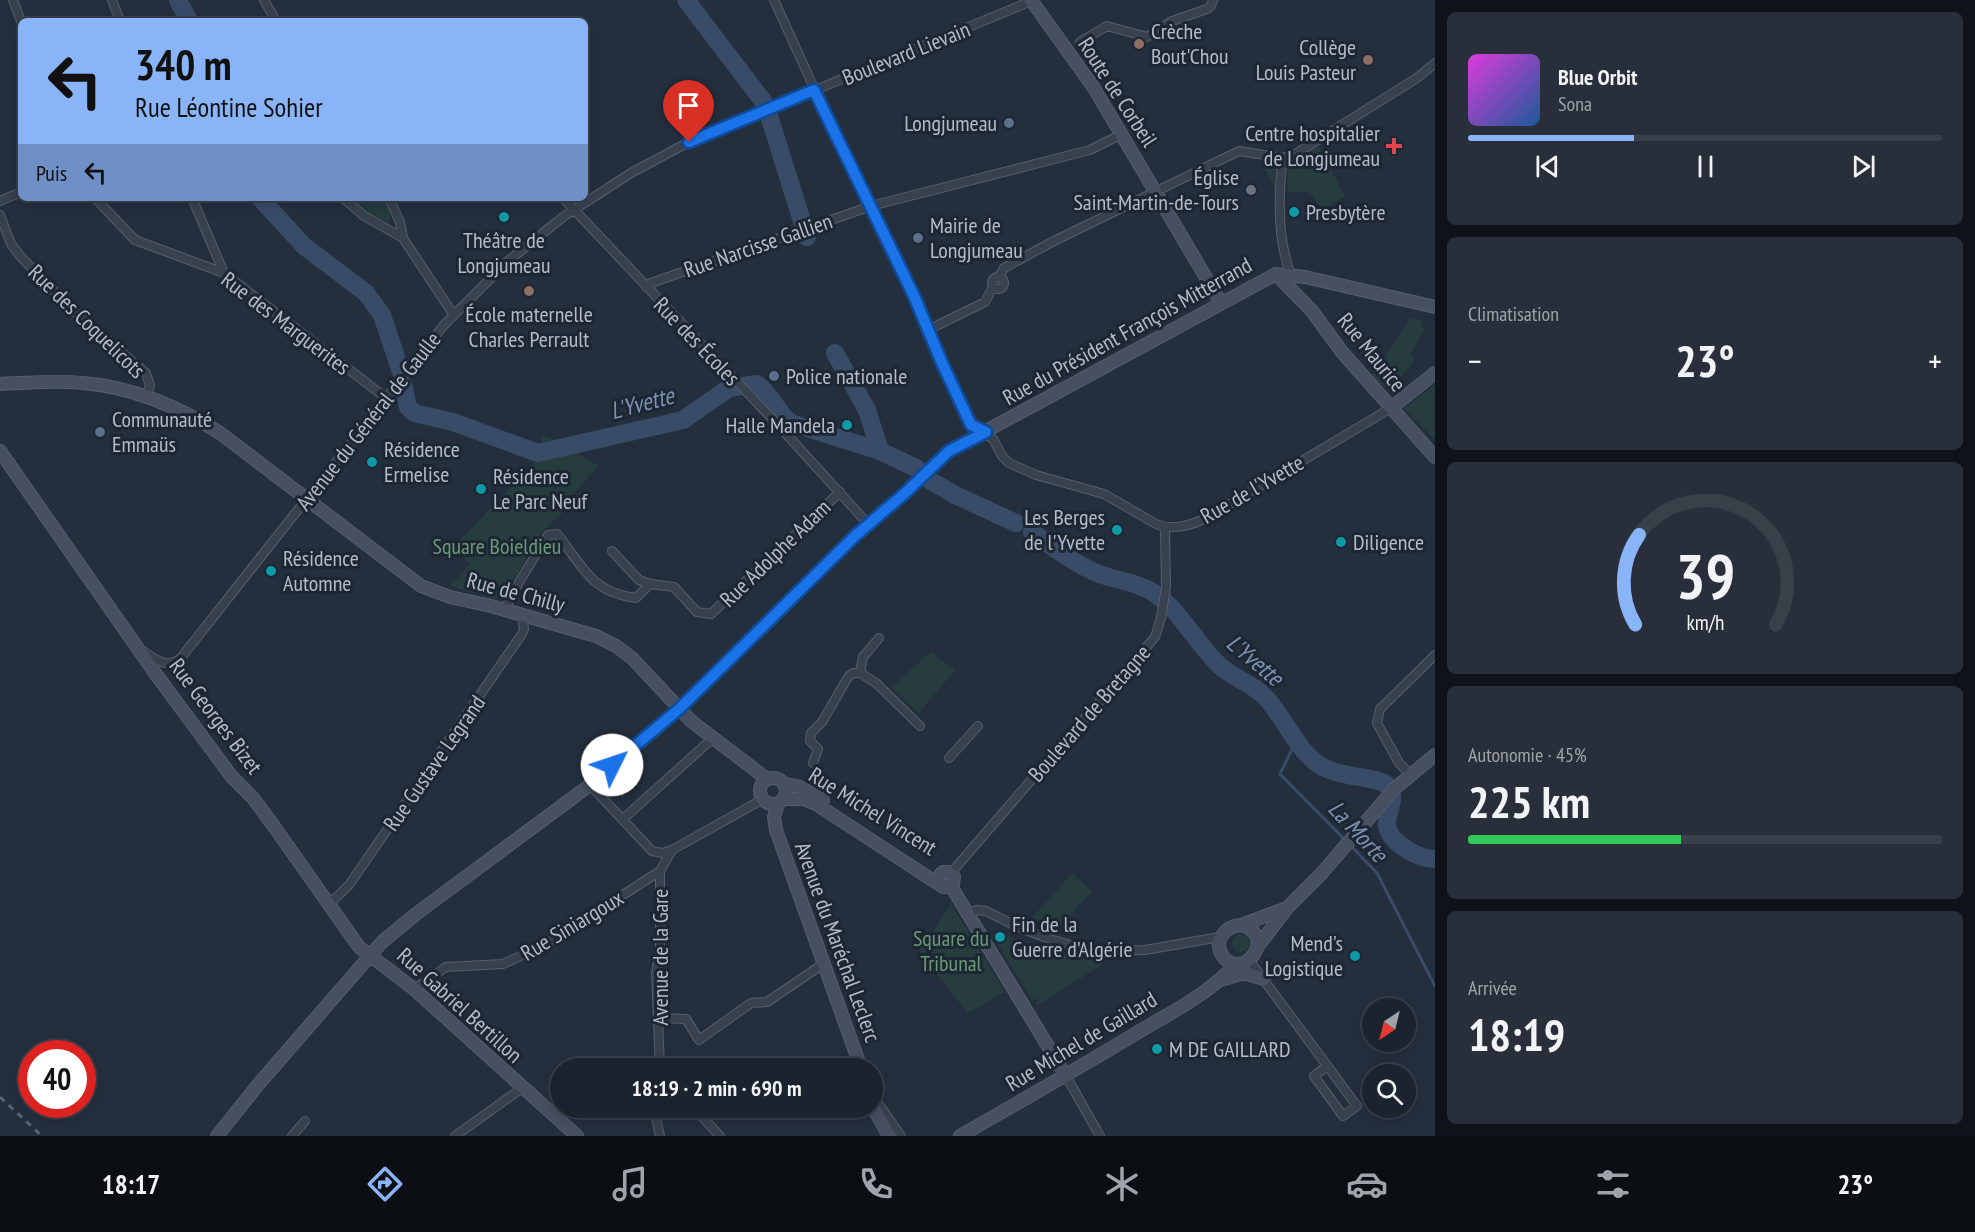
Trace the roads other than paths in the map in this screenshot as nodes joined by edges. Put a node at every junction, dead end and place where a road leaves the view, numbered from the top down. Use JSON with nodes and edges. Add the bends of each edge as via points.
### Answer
{"nodes":[{"id":1,"x":13,"y":0,"type":"edge"},
{"id":2,"x":112,"y":0,"type":"edge"},
{"id":3,"x":264,"y":0,"type":"edge"},
{"id":4,"x":774,"y":0,"type":"edge"},
{"id":5,"x":1032,"y":0,"type":"edge"},
{"id":6,"x":1213,"y":0,"type":"edge"},
{"id":7,"x":20,"y":18,"type":"edge"},
{"id":8,"x":119,"y":18,"type":"edge"},
{"id":9,"x":274,"y":18,"type":"edge"},
{"id":10,"x":1080,"y":42,"type":"dead end"},
{"id":11,"x":1435,"y":63,"type":"edge"},
{"id":12,"x":814,"y":90,"type":"junction"},
{"id":13,"x":1122,"y":134,"type":"junction"},
{"id":14,"x":1283,"y":158,"type":"junction"},
{"id":15,"x":1156,"y":192,"type":"junction"},
{"id":16,"x":18,"y":193,"type":"edge"},
{"id":17,"x":0,"y":201,"type":"edge"},
{"id":18,"x":98,"y":201,"type":"edge"},
{"id":19,"x":193,"y":201,"type":"edge"},
{"id":20,"x":346,"y":201,"type":"edge"},
{"id":21,"x":390,"y":201,"type":"edge"},
{"id":22,"x":566,"y":201,"type":"edge"},
{"id":23,"x":588,"y":201,"type":"edge"},
{"id":24,"x":588,"y":201,"type":"edge"},
{"id":25,"x":872,"y":206,"type":"junction"},
{"id":26,"x":574,"y":210,"type":"junction"},
{"id":27,"x":0,"y":215,"type":"edge"},
{"id":28,"x":403,"y":238,"type":"junction"},
{"id":29,"x":224,"y":273,"type":"junction"},
{"id":30,"x":1276,"y":274,"type":"junction"},
{"id":31,"x":1291,"y":275,"type":"junction"},
{"id":32,"x":1305,"y":277,"type":"junction"},
{"id":33,"x":646,"y":287,"type":"junction"},
{"id":34,"x":1301,"y":300,"type":"junction"},
{"id":35,"x":1221,"y":303,"type":"junction"},
{"id":36,"x":1435,"y":307,"type":"edge"},
{"id":37,"x":453,"y":314,"type":"junction"},
{"id":38,"x":928,"y":330,"type":"junction"},
{"id":39,"x":1435,"y":373,"type":"edge"},
{"id":40,"x":0,"y":384,"type":"edge"},
{"id":41,"x":147,"y":397,"type":"junction"},
{"id":42,"x":386,"y":398,"type":"junction"},
{"id":43,"x":1391,"y":408,"type":"junction"},
{"id":44,"x":986,"y":432,"type":"junction"},
{"id":45,"x":0,"y":451,"type":"edge"},
{"id":46,"x":1435,"y":457,"type":"edge"},
{"id":47,"x":0,"y":461,"type":"edge"},
{"id":48,"x":840,"y":492,"type":"junction"},
{"id":49,"x":33,"y":500,"type":"junction"},
{"id":50,"x":307,"y":500,"type":"junction"},
{"id":51,"x":868,"y":524,"type":"junction"},
{"id":52,"x":1165,"y":528,"type":"junction"},
{"id":53,"x":612,"y":551,"type":"dead end"},
{"id":54,"x":650,"y":584,"type":"junction"},
{"id":55,"x":505,"y":610,"type":"junction"},
{"id":56,"x":522,"y":615,"type":"junction"},
{"id":57,"x":879,"y":638,"type":"dead end"},
{"id":58,"x":138,"y":648,"type":"junction"},
{"id":59,"x":1435,"y":655,"type":"edge"},
{"id":60,"x":860,"y":673,"type":"junction"},
{"id":61,"x":679,"y":709,"type":"junction"},
{"id":62,"x":920,"y":726,"type":"dead end"},
{"id":63,"x":978,"y":726,"type":"dead end"},
{"id":64,"x":713,"y":738,"type":"junction"},
{"id":65,"x":1435,"y":756,"type":"edge"},
{"id":66,"x":949,"y":758,"type":"dead end"},
{"id":67,"x":813,"y":763,"type":"dead end"},
{"id":68,"x":1411,"y":775,"type":"junction"},
{"id":69,"x":767,"y":779,"type":"junction"},
{"id":70,"x":590,"y":784,"type":"junction"},
{"id":71,"x":784,"y":784,"type":"junction"},
{"id":72,"x":772,"y":800,"type":"junction"},
{"id":73,"x":623,"y":819,"type":"junction"},
{"id":74,"x":672,"y":850,"type":"junction"},
{"id":75,"x":660,"y":871,"type":"junction"},
{"id":76,"x":945,"y":879,"type":"junction"},
{"id":77,"x":329,"y":904,"type":"junction"},
{"id":78,"x":1288,"y":907,"type":"junction"},
{"id":79,"x":968,"y":913,"type":"junction"},
{"id":80,"x":1241,"y":925,"type":"junction"},
{"id":81,"x":1220,"y":937,"type":"junction"},
{"id":82,"x":1258,"y":946,"type":"junction"},
{"id":83,"x":369,"y":955,"type":"junction"},
{"id":84,"x":1250,"y":960,"type":"junction"},
{"id":85,"x":1230,"y":961,"type":"junction"},
{"id":86,"x":823,"y":964,"type":"junction"},
{"id":87,"x":1222,"y":979,"type":"junction"},
{"id":88,"x":1264,"y":979,"type":"junction"},
{"id":89,"x":414,"y":989,"type":"junction"},
{"id":90,"x":659,"y":1018,"type":"junction"},
{"id":91,"x":660,"y":1058,"type":"edge"},
{"id":92,"x":857,"y":1058,"type":"edge"},
{"id":93,"x":1327,"y":1066,"type":"junction"},
{"id":94,"x":1066,"y":1076,"type":"junction"},
{"id":95,"x":522,"y":1088,"type":"junction"},
{"id":96,"x":883,"y":1110,"type":"edge"},
{"id":97,"x":656,"y":1118,"type":"edge"},
{"id":98,"x":703,"y":1118,"type":"edge"},
{"id":99,"x":878,"y":1118,"type":"edge"},
{"id":100,"x":305,"y":1121,"type":"dead end"},
{"id":101,"x":217,"y":1136,"type":"edge"},
{"id":102,"x":292,"y":1136,"type":"edge"},
{"id":103,"x":455,"y":1136,"type":"edge"},
{"id":104,"x":577,"y":1136,"type":"edge"},
{"id":105,"x":660,"y":1136,"type":"edge"},
{"id":106,"x":720,"y":1136,"type":"edge"},
{"id":107,"x":890,"y":1136,"type":"edge"},
{"id":108,"x":901,"y":1136,"type":"edge"},
{"id":109,"x":960,"y":1136,"type":"edge"},
{"id":110,"x":1100,"y":1136,"type":"edge"}],
"edges":[{"from":1,"to":7,"type":"street"},
{"from":2,"to":8,"type":"street"},
{"from":3,"to":9,"type":"street"},
{"from":4,"to":12,"type":"street"},
{"from":5,"to":12,"type":"street","name":"Boulevard Lievain"},
{"from":5,"to":13,"type":"main road","name":"Route de Corbeil"},
{"from":6,"to":10,"type":"street","via":[[1207,9],[1172,21],[1147,37],[1107,26]]},
{"from":11,"to":14,"type":"street","via":[[1417,78]]},
{"from":12,"to":23,"type":"street","name":"Avenue du Général de Gaulle","via":[[669,152]]},
{"from":12,"to":25,"type":"street"},
{"from":13,"to":15,"type":"main road","name":"Route de Corbeil"},
{"from":13,"to":25,"type":"street","name":"Rue Narcisse Gallien","via":[[1090,150]]},
{"from":14,"to":15,"type":"street","via":[[1239,151]]},
{"from":14,"to":31,"type":"street","via":[[1282,248]]},
{"from":15,"to":35,"type":"main road","name":"Route de Corbeil"},
{"from":15,"to":38,"type":"street","via":[[1004,268],[999,277],[992,279],[993,287],[985,302]]},
{"from":16,"to":17,"type":"street"},
{"from":18,"to":29,"type":"street","name":"Rue des Marguerites","via":[[135,240]]},
{"from":19,"to":29,"type":"street"},
{"from":20,"to":28,"type":"street"},
{"from":21,"to":28,"type":"street"},
{"from":22,"to":26,"type":"street","name":"Rue des Écoles"},
{"from":24,"to":26,"type":"street","name":"Avenue du Général de Gaulle"},
{"from":25,"to":33,"type":"street","name":"Rue Narcisse Gallien"},
{"from":25,"to":38,"type":"street"},
{"from":26,"to":33,"type":"street","name":"Rue des Écoles"},
{"from":26,"to":37,"type":"street","name":"Avenue du Général de Gaulle","via":[[507,262]]},
{"from":27,"to":41,"type":"street","name":"Rue des Coquelicots","via":[[11,244],[21,257],[71,309],[146,373],[150,386]]},
{"from":28,"to":37,"type":"street"},
{"from":29,"to":42,"type":"street","name":"Rue des Marguerites"},
{"from":30,"to":31,"type":"main road","name":"Rue du Président François Mitterrand"},
{"from":30,"to":34,"type":"main road","name":"Rue Maurice"},
{"from":30,"to":35,"type":"main road","name":"Rue du Président François Mitterrand"},
{"from":31,"to":32,"type":"main road","name":"Rue du Président François Mitterrand"},
{"from":32,"to":34,"type":"main road","via":[[1297,286]]},
{"from":32,"to":36,"type":"main road","name":"Rue du Président François Mitterrand"},
{"from":33,"to":48,"type":"street","name":"Rue des Écoles"},
{"from":34,"to":43,"type":"main road","name":"Rue Maurice"},
{"from":35,"to":44,"type":"main road","name":"Rue du Président François Mitterrand"},
{"from":37,"to":42,"type":"street","name":"Avenue du Général de Gaulle"},
{"from":38,"to":44,"type":"street","via":[[971,425]]},
{"from":39,"to":43,"type":"main road"},
{"from":40,"to":41,"type":"main road","name":"Rue de Chilly","via":[[84,383]]},
{"from":41,"to":50,"type":"main road","name":"Rue de Chilly","via":[[220,433]]},
{"from":42,"to":50,"type":"street","name":"Avenue du Général de Gaulle"},
{"from":43,"to":46,"type":"main road","name":"Rue Maurice"},
{"from":43,"to":52,"type":"street","name":"Rue de l'Yvette","via":[[1200,521]]},
{"from":44,"to":51,"type":"main road","name":"Rue du Président François Mitterrand","via":[[949,451]]},
{"from":44,"to":52,"type":"street","via":[[1006,460],[1016,466],[1104,494]]},
{"from":45,"to":49,"type":"main road","name":"Rue Georges Bizet"},
{"from":47,"to":49,"type":"main road","name":"Rue Georges Bizet"},
{"from":48,"to":51,"type":"street","name":"Rue des Écoles"},
{"from":48,"to":54,"type":"street","name":"Rue Adolphe Adam","via":[[711,614],[697,612],[674,587]]},
{"from":49,"to":58,"type":"main road","name":"Rue Georges Bizet"},
{"from":50,"to":55,"type":"main road","name":"Rue de Chilly","via":[[422,586]]},
{"from":50,"to":58,"type":"street","name":"Avenue du Général de Gaulle","via":[[180,659],[168,664],[160,662]]},
{"from":51,"to":61,"type":"main road","name":"Rue du Président François Mitterrand"},
{"from":52,"to":76,"type":"street","name":"Boulevard de Bretagne","via":[[1166,591],[1153,640]]},
{"from":53,"to":54,"type":"street","name":"Rue Adolphe Adam","via":[[639,580]]},
{"from":54,"to":55,"type":"street","via":[[636,598],[610,593],[591,578],[557,534],[548,535]]},
{"from":55,"to":56,"type":"main road","name":"Rue de Chilly"},
{"from":56,"to":61,"type":"main road","name":"Rue de Chilly","via":[[596,636],[616,646]]},
{"from":56,"to":77,"type":"street","name":"Rue Gustave Legrand","via":[[522,634],[349,885]]},
{"from":57,"to":60,"type":"street","via":[[862,657]]},
{"from":58,"to":77,"type":"main road","name":"Rue Georges Bizet"},
{"from":59,"to":68,"type":"street","via":[[1380,709],[1377,723],[1399,763]]},
{"from":60,"to":62,"type":"street","via":[[876,683]]},
{"from":60,"to":67,"type":"street","via":[[848,677],[822,722],[811,733],[810,741],[818,749]]},
{"from":61,"to":64,"type":"main road"},
{"from":61,"to":70,"type":"main road","name":"Rue du Président François Mitterrand"},
{"from":63,"to":66,"type":"street"},
{"from":64,"to":69,"type":"main road"},
{"from":64,"to":73,"type":"street"},
{"from":65,"to":68,"type":"main road"},
{"from":68,"to":78,"type":"main road"},
{"from":69,"to":71,"type":"main road","via":[[776,778]]},
{"from":69,"to":72,"type":"main road","via":[[760,790]]},
{"from":70,"to":73,"type":"street"},
{"from":70,"to":83,"type":"main road","name":"Rue du Président François Mitterrand","via":[[391,934]]},
{"from":71,"to":72,"type":"main road","via":[[786,792]]},
{"from":71,"to":76,"type":"main road","name":"Rue Michel Vincent","via":[[806,790]]},
{"from":72,"to":74,"type":"street"},
{"from":72,"to":76,"type":"main road","name":"Rue Michel Vincent","via":[[804,799],[816,804]]},
{"from":72,"to":86,"type":"main road","name":"Avenue du Maréchal Leclerc","via":[[764,808],[776,830]]},
{"from":73,"to":74,"type":"street","via":[[652,851]]},
{"from":74,"to":75,"type":"street","name":"Avenue de la Gare"},
{"from":75,"to":89,"type":"street","name":"Rue Siniargoux","via":[[547,944],[503,964],[446,967]]},
{"from":75,"to":90,"type":"street","name":"Avenue de la Gare","via":[[660,950],[656,973]]},
{"from":76,"to":79,"type":"main road"},
{"from":77,"to":83,"type":"main road","name":"Rue Georges Bizet"},
{"from":78,"to":80,"type":"main road"},
{"from":78,"to":82,"type":"main road"},
{"from":79,"to":81,"type":"street","via":[[986,910],[1026,930],[1092,951],[1145,950]]},
{"from":79,"to":94,"type":"main road"},
{"from":80,"to":81,"type":"main road","via":[[1228,928]]},
{"from":80,"to":82,"type":"main road","via":[[1251,930]]},
{"from":81,"to":85,"type":"main road","via":[[1219,948]]},
{"from":82,"to":84,"type":"main road"},
{"from":83,"to":89,"type":"main road","name":"Rue Gabriel Bertillon"},
{"from":83,"to":101,"type":"main road","name":"Rue du Président François Mitterrand"},
{"from":84,"to":85,"type":"main road"},
{"from":84,"to":88,"type":"street"},
{"from":85,"to":87,"type":"main road"},
{"from":86,"to":90,"type":"street","via":[[767,1002],[751,1003],[699,1040],[686,1019]]},
{"from":86,"to":92,"type":"main road","name":"Avenue du Maréchal Leclerc"},
{"from":87,"to":88,"type":"main road","via":[[1238,973]]},
{"from":87,"to":94,"type":"main road","name":"Rue Michel de Gaillard"},
{"from":88,"to":93,"type":"street"},
{"from":89,"to":95,"type":"main road","name":"Rue Gabriel Bertillon"},
{"from":90,"to":91,"type":"street","name":"Avenue de la Gare"},
{"from":93,"to":93,"type":"street","via":[[1314,1076],[1343,1116],[1357,1106]]},
{"from":94,"to":109,"type":"main road","name":"Rue Michel de Gaillard"},
{"from":94,"to":110,"type":"street"},
{"from":95,"to":103,"type":"street"},
{"from":95,"to":104,"type":"main road","name":"Rue Gabriel Bertillon"},
{"from":96,"to":108,"type":"street"},
{"from":97,"to":105,"type":"street"},
{"from":98,"to":106,"type":"street"},
{"from":99,"to":107,"type":"main road"},
{"from":100,"to":102,"type":"street"}]}
